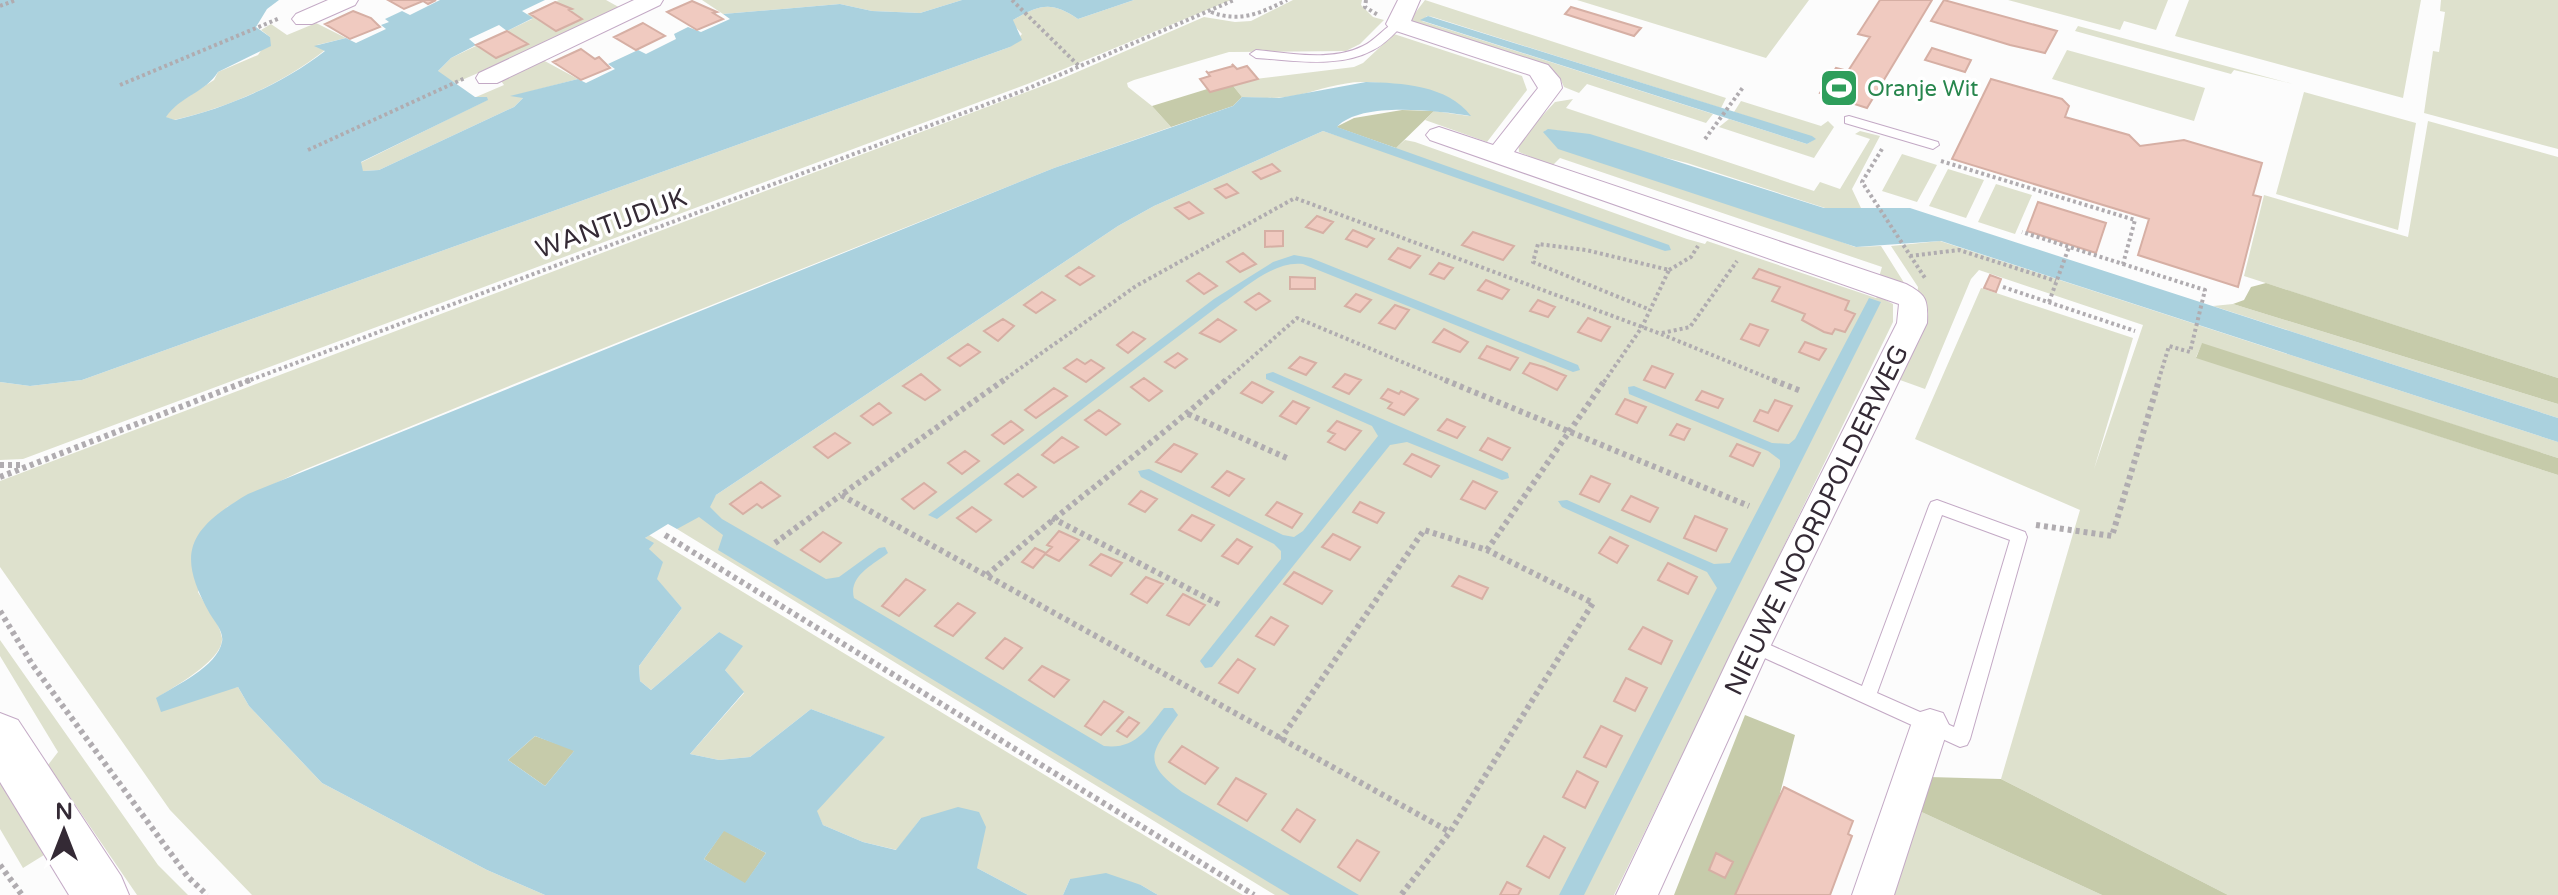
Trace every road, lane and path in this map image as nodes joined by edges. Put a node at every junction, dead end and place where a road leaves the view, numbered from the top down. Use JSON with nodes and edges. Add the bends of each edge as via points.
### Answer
{"nodes":[{"id":1,"x":16,"y":0,"type":"edge"},
{"id":2,"x":347,"y":0,"type":"edge"},
{"id":3,"x":652,"y":0,"type":"edge"},
{"id":4,"x":1012,"y":0,"type":"edge"},
{"id":5,"x":1234,"y":0,"type":"edge"},
{"id":6,"x":1287,"y":0,"type":"edge"},
{"id":7,"x":1409,"y":0,"type":"edge"},
{"id":8,"x":0,"y":6,"type":"edge"},
{"id":9,"x":1210,"y":11,"type":"junction"},
{"id":10,"x":296,"y":17,"type":"joint"},
{"id":11,"x":1398,"y":24,"type":"junction"},
{"id":12,"x":1256,"y":54,"type":"dead end"},
{"id":13,"x":1080,"y":67,"type":"junction"},
{"id":14,"x":479,"y":76,"type":"joint"},
{"id":15,"x":120,"y":85,"type":"dead end"},
{"id":16,"x":1744,"y":86,"type":"dead end"},
{"id":17,"x":1849,"y":120,"type":"dead end"},
{"id":18,"x":1892,"y":133,"type":"junction"},
{"id":19,"x":1439,"y":135,"type":"dead end"},
{"id":20,"x":1705,"y":139,"type":"dead end"},
{"id":21,"x":1933,"y":145,"type":"joint"},
{"id":22,"x":308,"y":150,"type":"dead end"},
{"id":23,"x":1499,"y":155,"type":"junction"},
{"id":24,"x":1710,"y":229,"type":"junction"},
{"id":25,"x":2022,"y":232,"type":"dead end"},
{"id":26,"x":1750,"y":243,"type":"junction"},
{"id":27,"x":2069,"y":247,"type":"junction"},
{"id":28,"x":1905,"y":248,"type":"dead end"},
{"id":29,"x":1910,"y":256,"type":"dead end"},
{"id":30,"x":2123,"y":264,"type":"junction"},
{"id":31,"x":1669,"y":270,"type":"junction"},
{"id":32,"x":2056,"y":281,"type":"junction"},
{"id":33,"x":2003,"y":287,"type":"dead end"},
{"id":34,"x":2049,"y":302,"type":"junction"},
{"id":35,"x":1648,"y":309,"type":"junction"},
{"id":36,"x":1642,"y":327,"type":"junction"},
{"id":37,"x":2135,"y":331,"type":"dead end"},
{"id":38,"x":1661,"y":334,"type":"junction"},
{"id":39,"x":1801,"y":391,"type":"dead end"},
{"id":40,"x":1187,"y":414,"type":"junction"},
{"id":41,"x":1571,"y":430,"type":"junction"},
{"id":42,"x":1289,"y":459,"type":"dead end"},
{"id":43,"x":0,"y":465,"type":"edge"},
{"id":44,"x":27,"y":465,"type":"junction"},
{"id":45,"x":0,"y":477,"type":"edge"},
{"id":46,"x":841,"y":495,"type":"junction"},
{"id":47,"x":1749,"y":506,"type":"dead end"},
{"id":48,"x":1052,"y":518,"type":"junction"},
{"id":49,"x":665,"y":535,"type":"dead end"},
{"id":50,"x":2019,"y":537,"type":"junction"},
{"id":51,"x":775,"y":543,"type":"dead end"},
{"id":52,"x":1487,"y":550,"type":"junction"},
{"id":53,"x":987,"y":575,"type":"junction"},
{"id":54,"x":1222,"y":606,"type":"dead end"},
{"id":55,"x":0,"y":611,"type":"edge"},
{"id":56,"x":1753,"y":645,"type":"junction"},
{"id":57,"x":1867,"y":696,"type":"junction"},
{"id":58,"x":1930,"y":725,"type":"junction"},
{"id":59,"x":0,"y":736,"type":"edge"},
{"id":60,"x":1280,"y":740,"type":"junction"},
{"id":61,"x":1450,"y":832,"type":"junction"},
{"id":62,"x":0,"y":865,"type":"edge"},
{"id":63,"x":22,"y":895,"type":"edge"},
{"id":64,"x":101,"y":895,"type":"edge"},
{"id":65,"x":207,"y":895,"type":"edge"},
{"id":66,"x":1254,"y":895,"type":"edge"},
{"id":67,"x":1401,"y":895,"type":"edge"},
{"id":68,"x":1637,"y":895,"type":"edge"},
{"id":69,"x":1873,"y":895,"type":"edge"}],
"edges":[{"from":1,"to":8,"type":"path"},
{"from":2,"to":10,"type":"street"},
{"from":3,"to":14,"type":"street"},
{"from":4,"to":13,"type":"path"},
{"from":5,"to":9,"type":"path","name":"WANTIJDIJK"},
{"from":6,"to":9,"type":"path","via":[[1237,20]]},
{"from":7,"to":11,"type":"street"},
{"from":9,"to":13,"type":"path","name":"WANTIJDIJK"},
{"from":10,"to":15,"type":"path"},
{"from":11,"to":12,"type":"lane","via":[[1354,54]]},
{"from":11,"to":23,"type":"street","via":[[1539,70],[1548,79],[1550,88]]},
{"from":13,"to":44,"type":"path","name":"WANTIJDIJK"},
{"from":14,"to":22,"type":"path"},
{"from":16,"to":20,"type":"path"},
{"from":17,"to":18,"type":"lane"},
{"from":18,"to":21,"type":"lane"},
{"from":18,"to":28,"type":"path","via":[[1862,182]]},
{"from":19,"to":23,"type":"street","name":"NIEUWE NOORDPOLDERWEG"},
{"from":21,"to":30,"type":"path","via":[[1929,157],[2135,220]]},
{"from":23,"to":24,"type":"street","name":"NIEUWE NOORDPOLDERWEG"},
{"from":24,"to":26,"type":"street","name":"NIEUWE NOORDPOLDERWEG"},
{"from":24,"to":31,"type":"path","via":[[1691,257]]},
{"from":25,"to":27,"type":"path"},
{"from":26,"to":38,"type":"path","via":[[1690,327]]},
{"from":26,"to":56,"type":"street","name":"NIEUWE NOORDPOLDERWEG","via":[[1896,291],[1914,300],[1915,309]]},
{"from":27,"to":30,"type":"path"},
{"from":27,"to":32,"type":"path"},
{"from":29,"to":32,"type":"path","via":[[1959,250]]},
{"from":30,"to":50,"type":"path","via":[[2205,290],[2190,352],[2169,346],[2112,536],[2027,523]]},
{"from":31,"to":35,"type":"path"},
{"from":31,"to":35,"type":"path","via":[[1538,244],[1533,262]]},
{"from":32,"to":34,"type":"path"},
{"from":33,"to":34,"type":"path"},
{"from":34,"to":37,"type":"path"},
{"from":35,"to":36,"type":"path"},
{"from":36,"to":38,"type":"path"},
{"from":36,"to":41,"type":"path"},
{"from":36,"to":46,"type":"path","via":[[1295,198],[1136,286]]},
{"from":38,"to":39,"type":"path"},
{"from":40,"to":41,"type":"path","via":[[1297,318]]},
{"from":40,"to":42,"type":"path"},
{"from":40,"to":48,"type":"path"},
{"from":41,"to":47,"type":"path"},
{"from":41,"to":52,"type":"path"},
{"from":43,"to":44,"type":"path"},
{"from":44,"to":45,"type":"path","name":"WANTIJDIJK"},
{"from":46,"to":51,"type":"path"},
{"from":46,"to":53,"type":"path"},
{"from":48,"to":53,"type":"path"},
{"from":48,"to":54,"type":"path"},
{"from":49,"to":66,"type":"path"},
{"from":50,"to":57,"type":"lane","via":[[1937,506]]},
{"from":50,"to":58,"type":"lane","via":[[1960,739]]},
{"from":52,"to":60,"type":"path","via":[[1424,530]]},
{"from":52,"to":61,"type":"path","via":[[1593,603]]},
{"from":53,"to":60,"type":"path"},
{"from":55,"to":65,"type":"path","via":[[32,664],[188,877]]},
{"from":56,"to":57,"type":"lane"},
{"from":56,"to":68,"type":"street","name":"NIEUWE NOORDPOLDERWEG"},
{"from":57,"to":58,"type":"lane"},
{"from":58,"to":69,"type":"street"},
{"from":59,"to":64,"type":"street"},
{"from":60,"to":61,"type":"path"},
{"from":61,"to":67,"type":"path"},
{"from":62,"to":63,"type":"path"}]}
